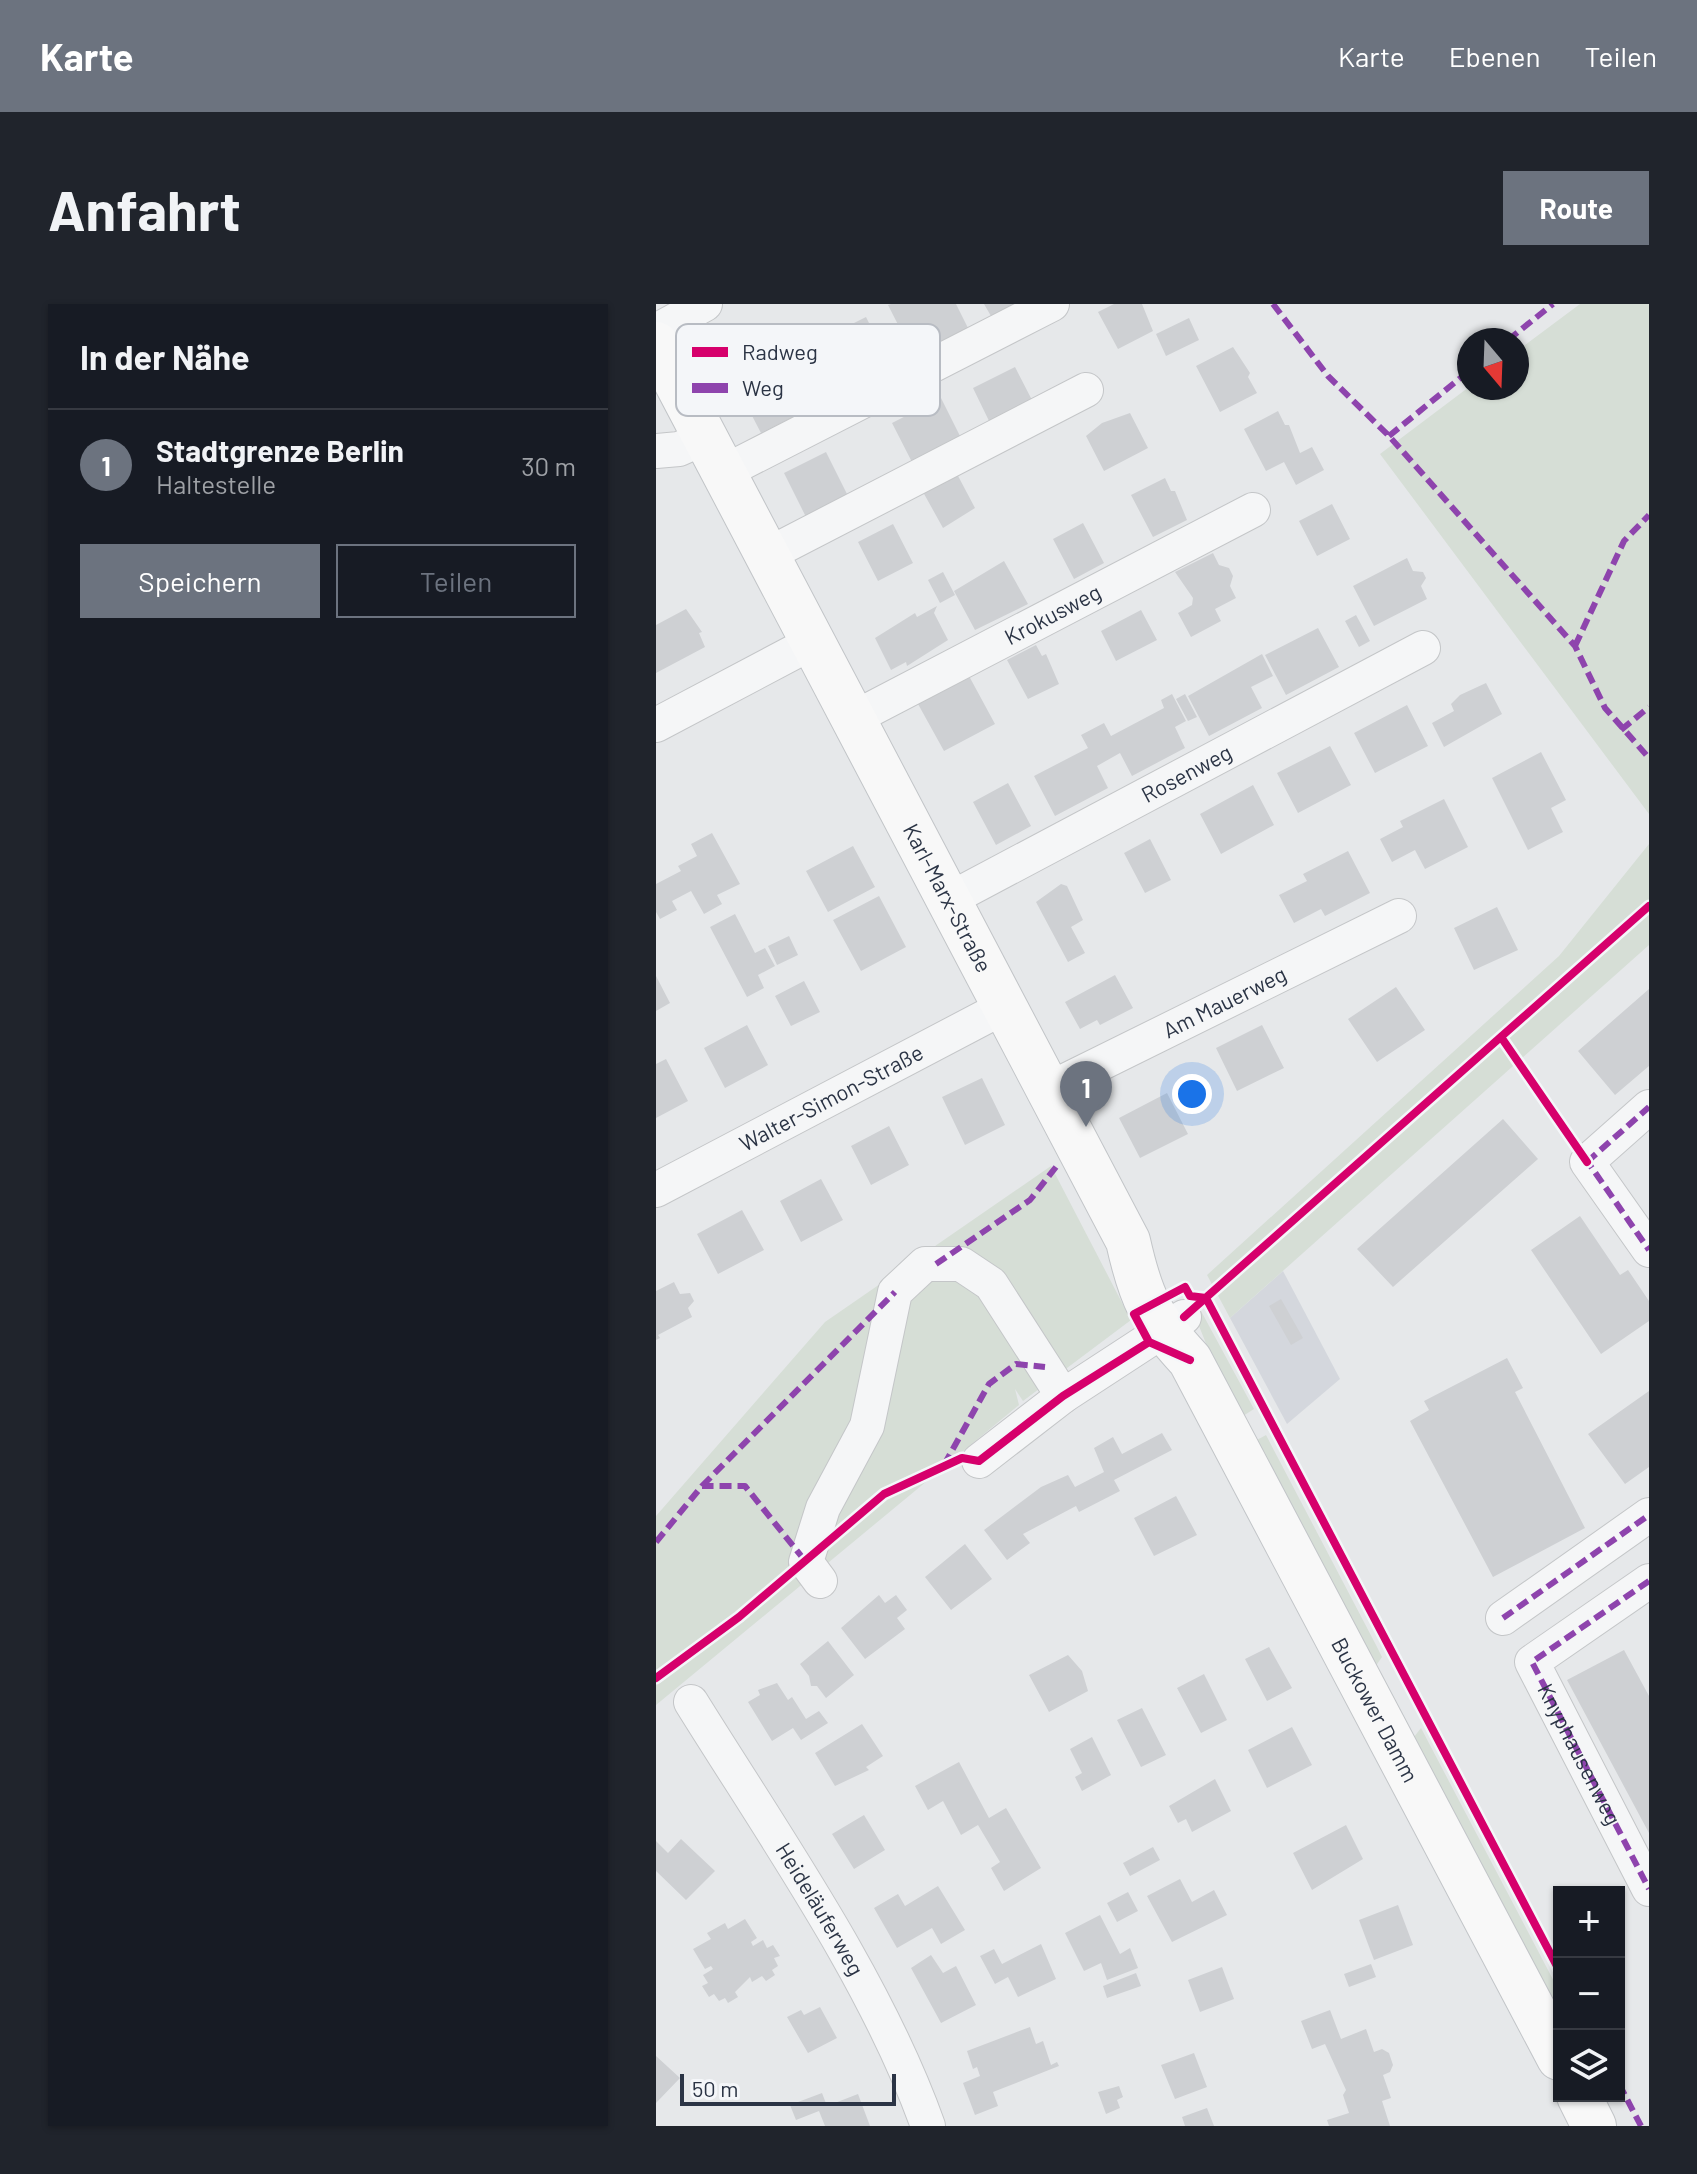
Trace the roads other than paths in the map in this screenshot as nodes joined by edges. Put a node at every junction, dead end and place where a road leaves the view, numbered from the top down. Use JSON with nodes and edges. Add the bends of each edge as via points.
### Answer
{"nodes":[{"id":1,"x":705,"y":304,"type":"edge"},
{"id":2,"x":1052,"y":304,"type":"edge"},
{"id":3,"x":656,"y":331,"type":"edge"},
{"id":4,"x":656,"y":344,"type":"edge"},
{"id":5,"x":940,"y":354,"type":"edge"},
{"id":6,"x":676,"y":382,"type":"edge"},
{"id":7,"x":1086,"y":390,"type":"dead end"},
{"id":8,"x":694,"y":416,"type":"edge"},
{"id":9,"x":802,"y":416,"type":"edge"},
{"id":10,"x":656,"y":451,"type":"edge"},
{"id":11,"x":715,"y":455,"type":"junction"},
{"id":12,"x":1253,"y":510,"type":"dead end"},
{"id":13,"x":767,"y":555,"type":"junction"},
{"id":14,"x":813,"y":642,"type":"junction"},
{"id":15,"x":1423,"y":648,"type":"dead end"},
{"id":16,"x":854,"y":718,"type":"junction"},
{"id":17,"x":656,"y":725,"type":"edge"},
{"id":18,"x":948,"y":900,"type":"junction"},
{"id":19,"x":1399,"y":916,"type":"dead end"},
{"id":20,"x":1006,"y":1006,"type":"junction"},
{"id":21,"x":1049,"y":1089,"type":"junction"},
{"id":22,"x":1649,"y":1107,"type":"edge"},
{"id":23,"x":656,"y":1190,"type":"edge"},
{"id":24,"x":1649,"y":1250,"type":"edge"},
{"id":25,"x":1172,"y":1321,"type":"junction"},
{"id":26,"x":1063,"y":1396,"type":"junction"},
{"id":27,"x":979,"y":1461,"type":"dead end"},
{"id":28,"x":1649,"y":1515,"type":"edge"},
{"id":29,"x":820,"y":1581,"type":"dead end"},
{"id":30,"x":1649,"y":1581,"type":"edge"},
{"id":31,"x":1503,"y":1618,"type":"dead end"},
{"id":32,"x":691,"y":1702,"type":"dead end"},
{"id":33,"x":1649,"y":1889,"type":"edge"},
{"id":34,"x":1553,"y":2047,"type":"edge"},
{"id":35,"x":1582,"y":2102,"type":"edge"},
{"id":36,"x":928,"y":2126,"type":"edge"},
{"id":37,"x":1594,"y":2126,"type":"edge"}],
"edges":[{"from":1,"to":3,"type":"street"},
{"from":2,"to":5,"type":"street"},
{"from":4,"to":6,"type":"main road","name":"Karl-Marx-Straße"},
{"from":7,"to":13,"type":"street"},
{"from":8,"to":11,"type":"main road","name":"Karl-Marx-Straße"},
{"from":9,"to":11,"type":"street"},
{"from":10,"to":11,"type":"street"},
{"from":11,"to":13,"type":"main road","name":"Karl-Marx-Straße"},
{"from":12,"to":16,"type":"street","name":"Krokusweg"},
{"from":13,"to":14,"type":"main road","name":"Karl-Marx-Straße"},
{"from":14,"to":16,"type":"main road","name":"Karl-Marx-Straße"},
{"from":14,"to":17,"type":"street"},
{"from":15,"to":18,"type":"street","name":"Rosenweg"},
{"from":16,"to":18,"type":"main road","name":"Karl-Marx-Straße"},
{"from":18,"to":20,"type":"main road","name":"Karl-Marx-Straße"},
{"from":19,"to":21,"type":"street","name":"Am Mauerweg"},
{"from":20,"to":21,"type":"main road","name":"Karl-Marx-Straße"},
{"from":20,"to":23,"type":"street","name":"Walter-Simon-Straße"},
{"from":21,"to":25,"type":"main road","name":"Karl-Marx-Straße","via":[[1128,1241],[1162,1271]]},
{"from":22,"to":24,"type":"street","via":[[1587,1162]]},
{"from":25,"to":26,"type":"street"},
{"from":25,"to":34,"type":"main road","name":"Buckower Damm"},
{"from":26,"to":27,"type":"street"},
{"from":26,"to":29,"type":"street","via":[[991,1284],[961,1264],[925,1264],[895,1292],[867,1426],[812,1535],[806,1562]]},
{"from":28,"to":31,"type":"street"},
{"from":30,"to":33,"type":"street","name":"Knyphausenweg","via":[[1532,1662]]},
{"from":32,"to":36,"type":"street","name":"Heideläuferweg","via":[[867,1992],[909,2073]]},
{"from":35,"to":37,"type":"main road"}]}
